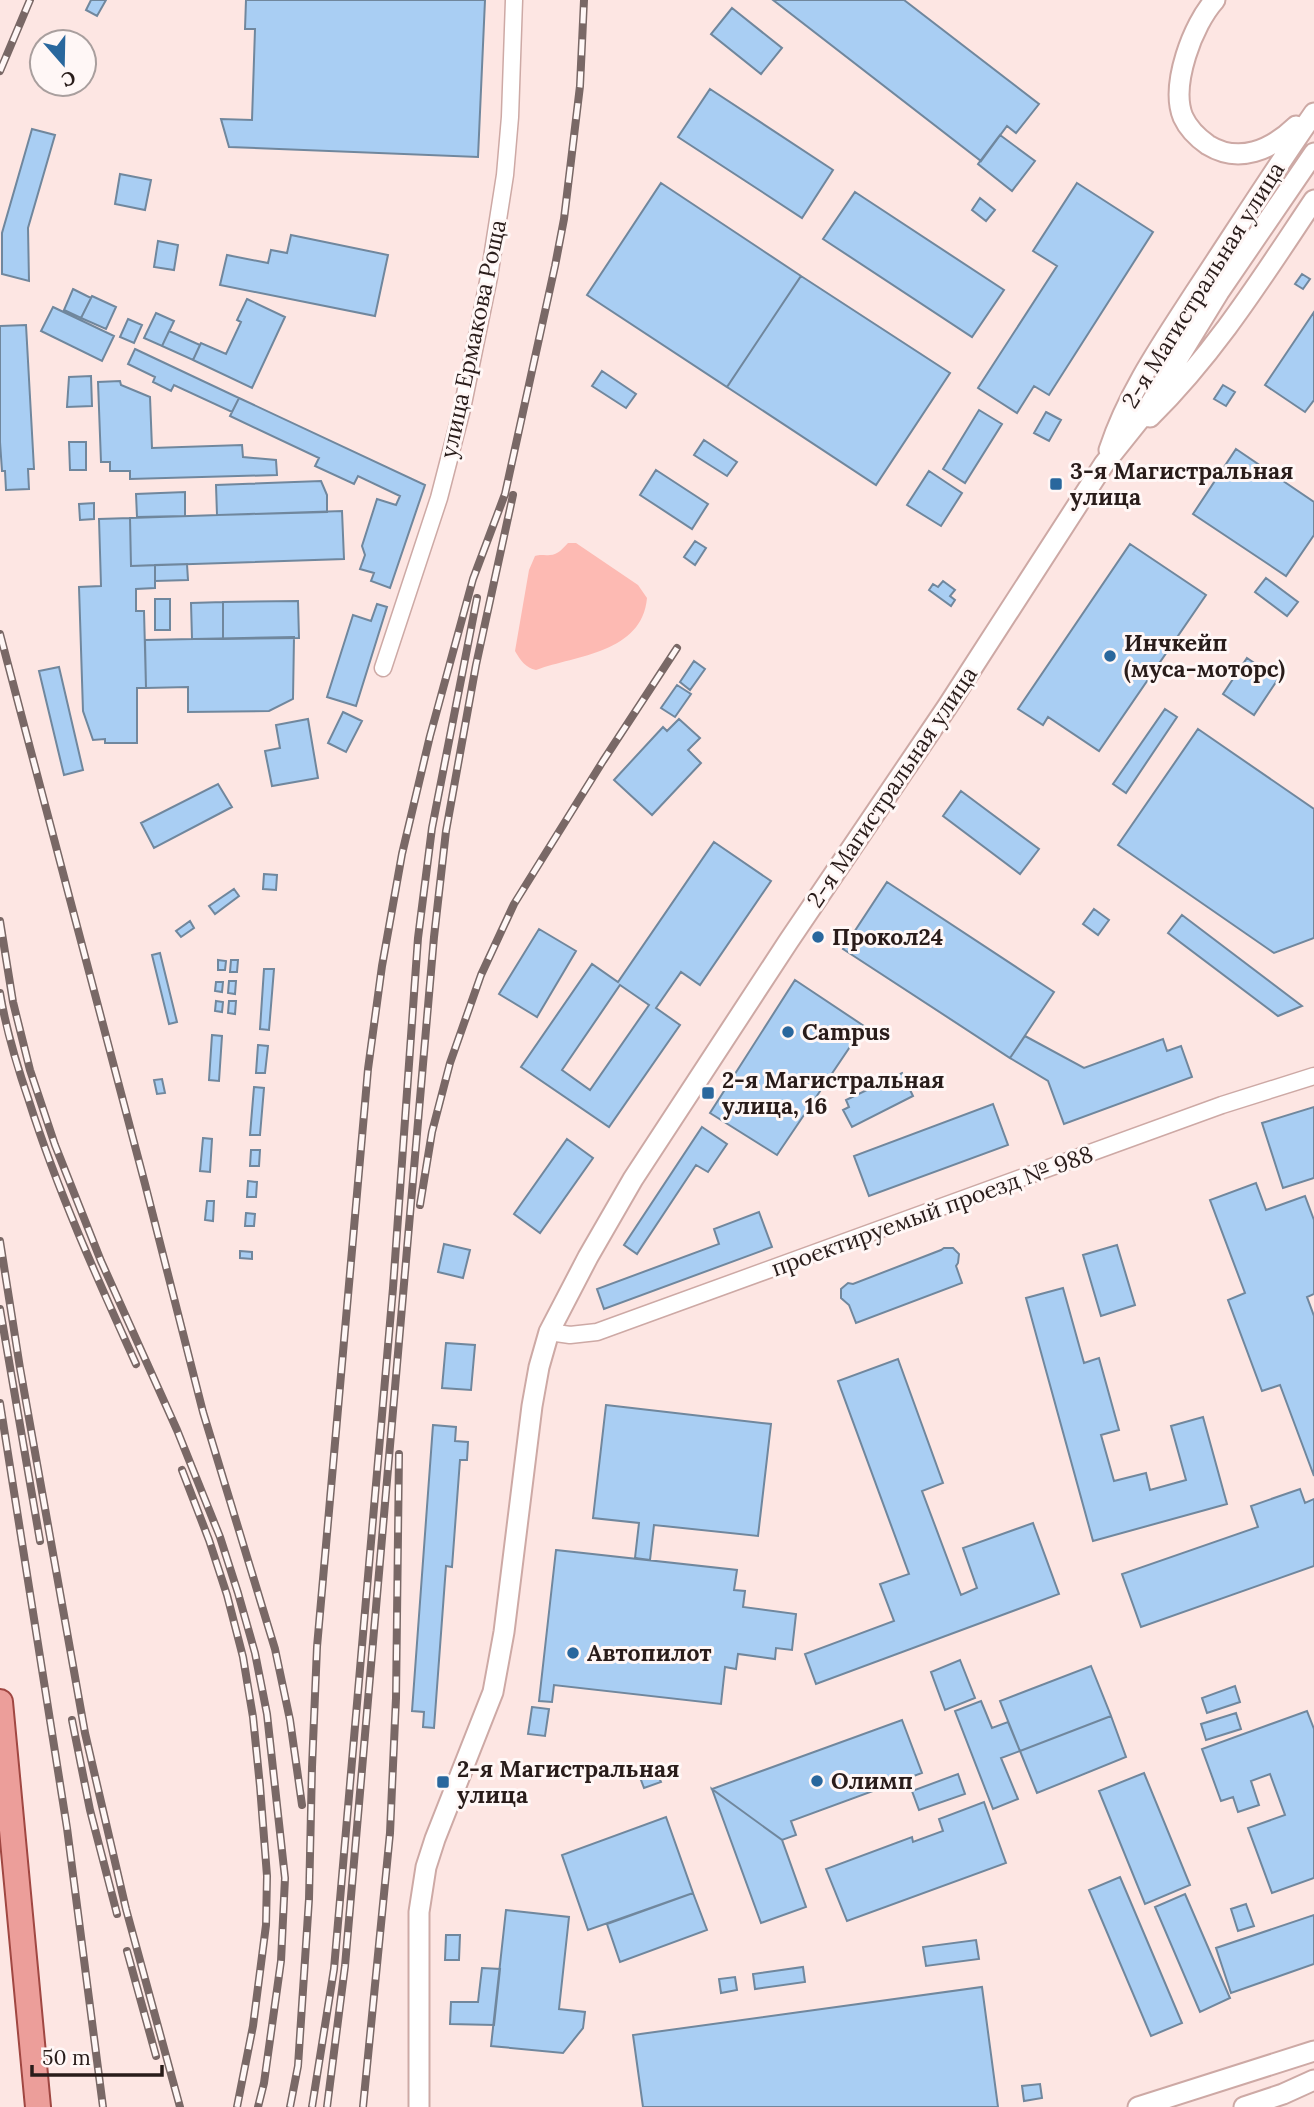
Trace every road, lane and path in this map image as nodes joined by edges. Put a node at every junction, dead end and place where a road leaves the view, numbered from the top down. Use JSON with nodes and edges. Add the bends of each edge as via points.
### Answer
{"nodes":[{"id":1,"x":514,"y":0,"type":"edge"},
{"id":2,"x":1215,"y":0,"type":"edge"},
{"id":3,"x":1310,"y":115,"type":"edge"},
{"id":4,"x":1314,"y":153,"type":"edge"},
{"id":5,"x":1314,"y":200,"type":"edge"},
{"id":6,"x":1105,"y":462,"type":"junction"},
{"id":7,"x":383,"y":668,"type":"dead end"},
{"id":8,"x":1314,"y":1076,"type":"edge"},
{"id":9,"x":549,"y":1332,"type":"junction"},
{"id":10,"x":0,"y":1702,"type":"edge"},
{"id":11,"x":1314,"y":2051,"type":"edge"},
{"id":12,"x":1314,"y":2080,"type":"edge"},
{"id":13,"x":38,"y":2107,"type":"edge"},
{"id":14,"x":419,"y":2107,"type":"edge"},
{"id":15,"x":1138,"y":2107,"type":"edge"},
{"id":16,"x":1244,"y":2107,"type":"edge"}],
"edges":[{"from":1,"to":7,"type":"street","name":"улица Ермакова Роща","via":[[505,175],[489,277],[439,498]]},
{"from":2,"to":3,"type":"street","via":[[1203,15],[1182,73],[1179,100],[1189,128],[1218,151],[1251,153],[1280,141]]},
{"from":3,"to":6,"type":"street","name":"2-я Магистральная улица","via":[[1144,372],[1118,420]]},
{"from":4,"to":6,"type":"street","name":"2-я Магистральная улица","via":[[1219,292],[1144,414]]},
{"from":5,"to":6,"type":"street","via":[[1219,340],[1178,390]]},
{"from":6,"to":9,"type":"street","name":"2-я Магистральная улица","via":[[633,1179]]},
{"from":8,"to":9,"type":"street","name":"проектируемый проезд № 988","via":[[1222,1105],[597,1332]]},
{"from":9,"to":14,"type":"street","name":"2-я Магистральная улица","via":[[532,1406],[493,1692],[426,1867],[419,1912]]},
{"from":10,"to":13,"type":"main road"},
{"from":11,"to":15,"type":"street"},
{"from":12,"to":16,"type":"street"}]}
